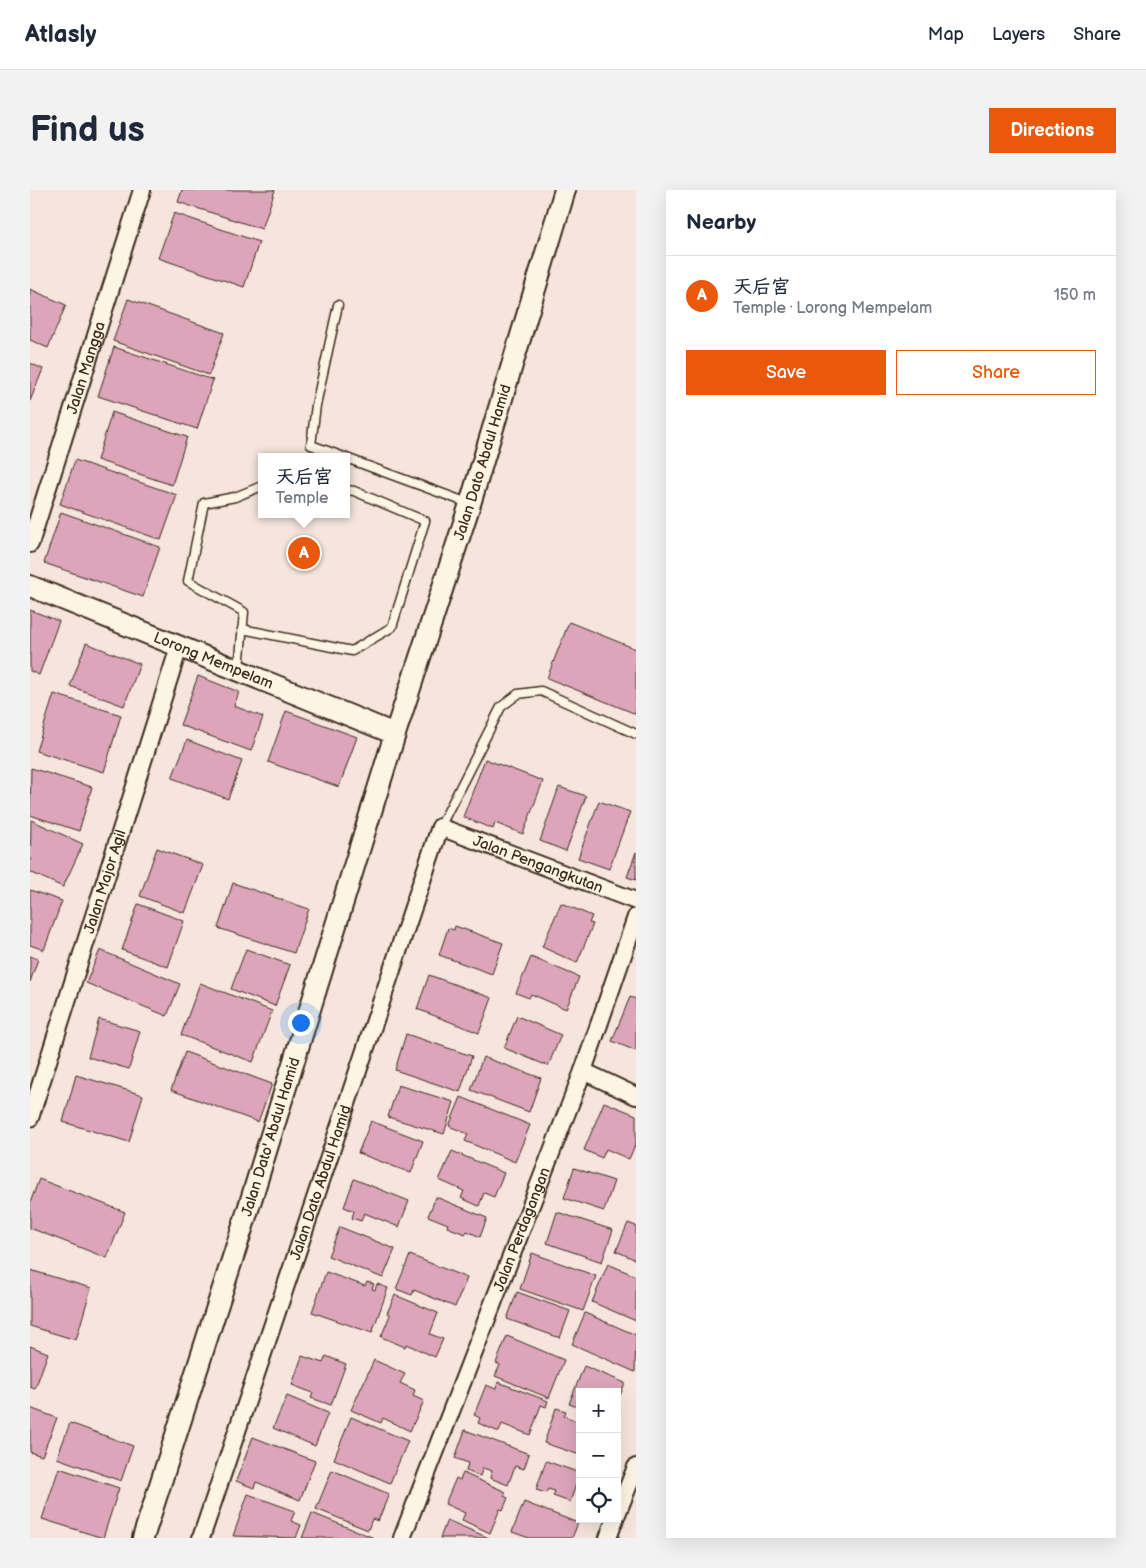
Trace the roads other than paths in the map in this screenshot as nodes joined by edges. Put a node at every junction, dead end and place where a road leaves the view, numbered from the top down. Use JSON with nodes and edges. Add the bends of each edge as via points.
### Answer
{"nodes":[{"id":1,"x":142,"y":190,"type":"edge"},
{"id":2,"x":565,"y":190,"type":"edge"},
{"id":3,"x":338,"y":305,"type":"dead end"},
{"id":4,"x":334,"y":453,"type":"edge"},
{"id":5,"x":350,"y":459,"type":"edge"},
{"id":6,"x":258,"y":488,"type":"edge"},
{"id":7,"x":350,"y":490,"type":"edge"},
{"id":8,"x":470,"y":504,"type":"junction"},
{"id":9,"x":30,"y":544,"type":"edge"},
{"id":10,"x":30,"y":586,"type":"edge"},
{"id":11,"x":242,"y":629,"type":"junction"},
{"id":12,"x":179,"y":647,"type":"junction"},
{"id":13,"x":239,"y":671,"type":"junction"},
{"id":14,"x":395,"y":734,"type":"junction"},
{"id":15,"x":636,"y":734,"type":"edge"},
{"id":16,"x":440,"y":827,"type":"junction"},
{"id":17,"x":636,"y":901,"type":"edge"},
{"id":18,"x":636,"y":917,"type":"edge"},
{"id":19,"x":583,"y":1071,"type":"junction"},
{"id":20,"x":636,"y":1096,"type":"edge"},
{"id":21,"x":30,"y":1118,"type":"edge"},
{"id":22,"x":635,"y":1471,"type":"edge"},
{"id":23,"x":621,"y":1504,"type":"edge"},
{"id":24,"x":614,"y":1523,"type":"edge"},
{"id":25,"x":143,"y":1538,"type":"edge"},
{"id":26,"x":201,"y":1538,"type":"edge"},
{"id":27,"x":402,"y":1538,"type":"edge"},
{"id":28,"x":608,"y":1538,"type":"edge"}],
"edges":[{"from":1,"to":9,"type":"street","name":"Jalan Mangga"},
{"from":2,"to":8,"type":"street","name":"Jalan Dato Abdul Hamid"},
{"from":3,"to":4,"type":"lane","via":[[316,404],[311,445]]},
{"from":5,"to":8,"type":"lane"},
{"from":6,"to":11,"type":"lane","via":[[236,497],[204,503],[188,581],[244,612]]},
{"from":7,"to":11,"type":"lane","via":[[425,521],[392,627],[352,651]]},
{"from":8,"to":14,"type":"street","name":"Jalan Dato Abdul Hamid"},
{"from":10,"to":12,"type":"street","name":"Lorong Mempelam"},
{"from":11,"to":13,"type":"lane"},
{"from":12,"to":13,"type":"street","name":"Lorong Mempelam"},
{"from":12,"to":21,"type":"street","name":"Jalan Major Agil"},
{"from":13,"to":14,"type":"street","name":"Lorong Mempelam"},
{"from":14,"to":25,"type":"street","name":"Jalan Dato' Abdul Hamid"},
{"from":15,"to":16,"type":"lane","via":[[541,691],[518,694],[501,707]]},
{"from":16,"to":17,"type":"street","name":"Jalan Pengangkutan"},
{"from":16,"to":26,"type":"street","name":"Jalan Dato Abdul Hamid"},
{"from":18,"to":19,"type":"street","name":"Jalan Perdagangan"},
{"from":19,"to":20,"type":"street"},
{"from":19,"to":27,"type":"street","name":"Jalan Perdagangan"},
{"from":22,"to":23,"type":"street"},
{"from":24,"to":28,"type":"street"}]}
